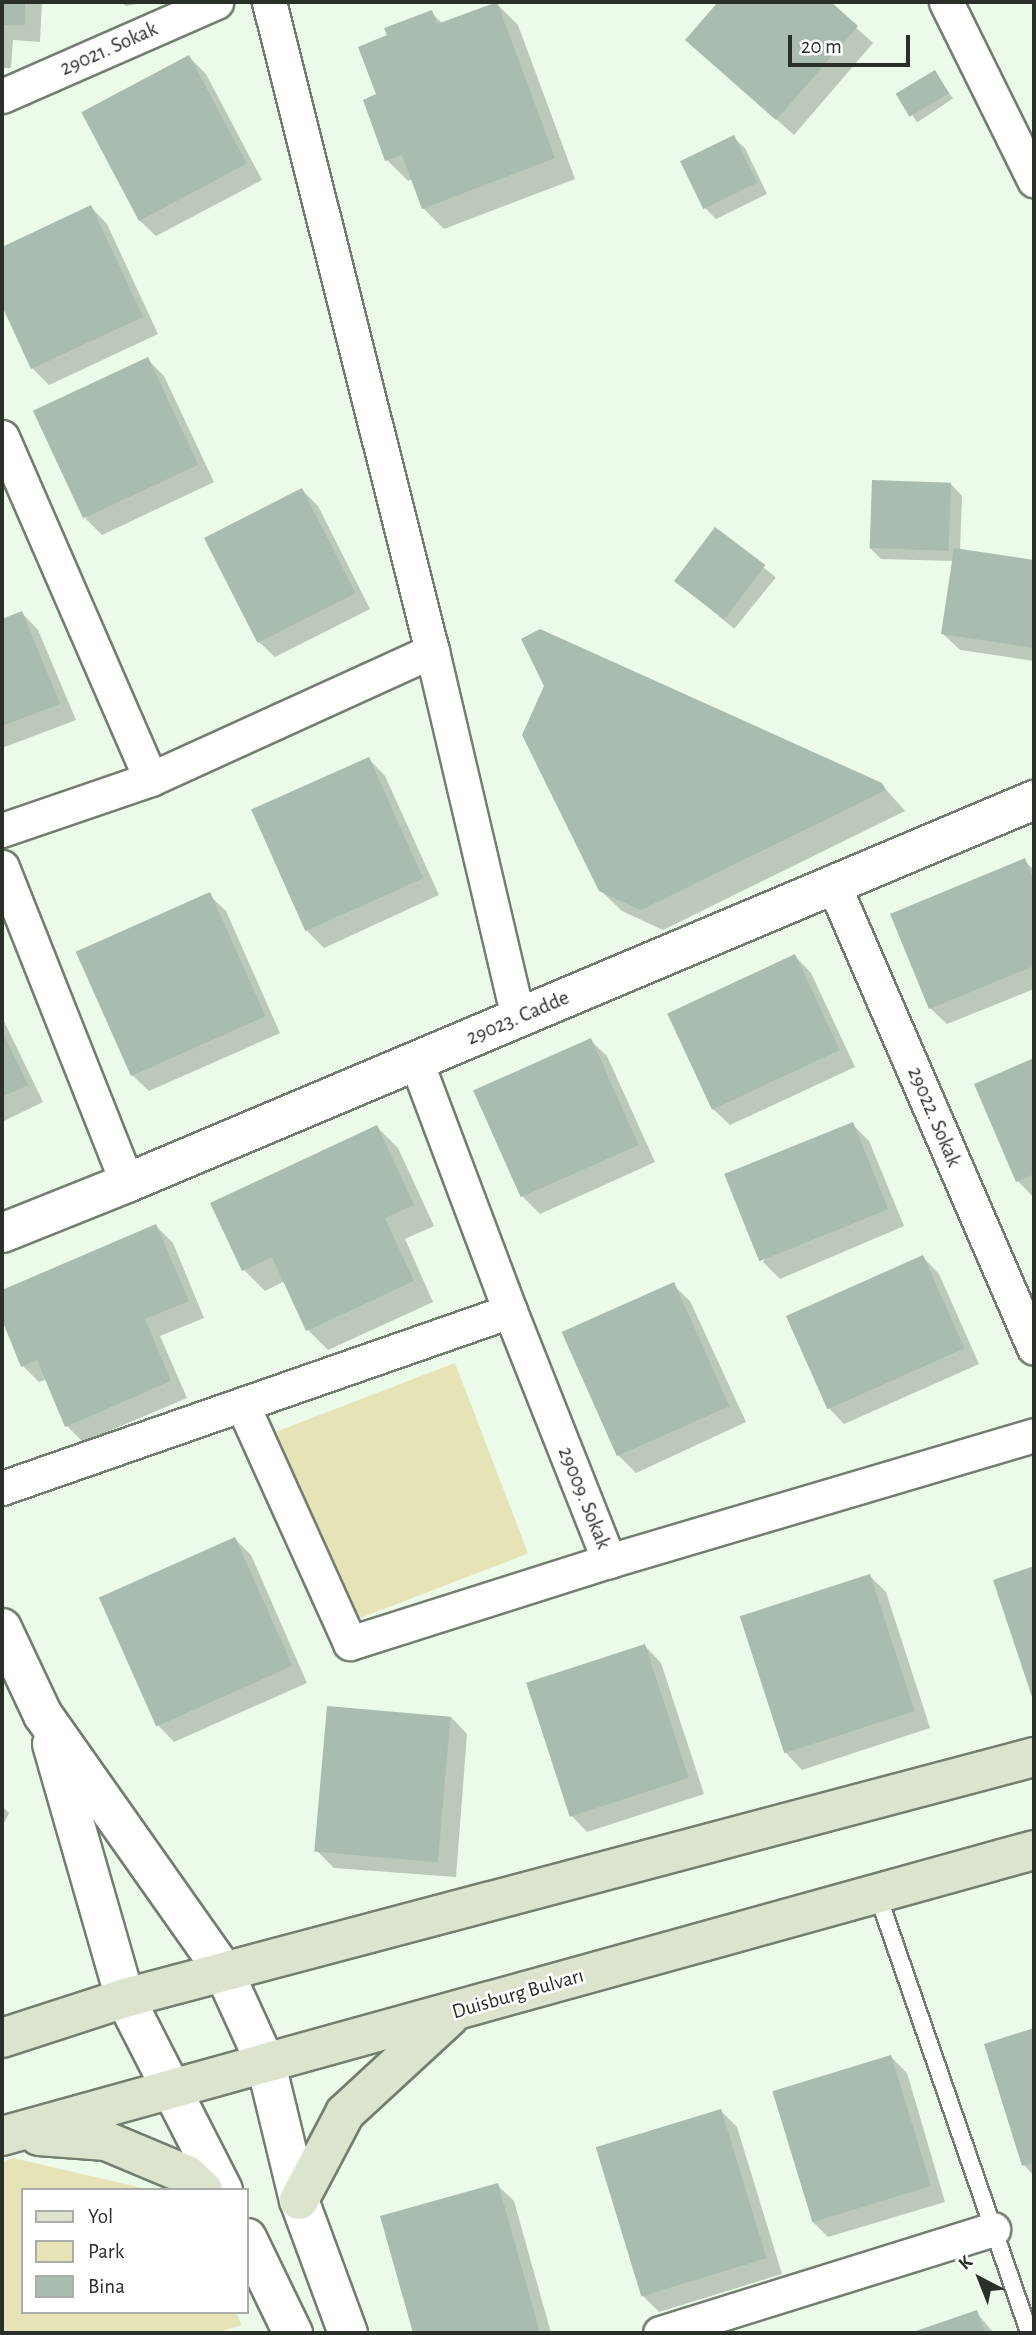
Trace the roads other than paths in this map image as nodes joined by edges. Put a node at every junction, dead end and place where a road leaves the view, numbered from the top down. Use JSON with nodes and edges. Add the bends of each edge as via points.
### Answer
{"nodes":[{"id":1,"x":216,"y":2,"type":"edge"},
{"id":2,"x":269,"y":2,"type":"edge"},
{"id":3,"x":946,"y":2,"type":"edge"},
{"id":4,"x":2,"y":96,"type":"edge"},
{"id":5,"x":1034,"y":180,"type":"edge"},
{"id":6,"x":4,"y":449,"type":"edge"},
{"id":7,"x":432,"y":651,"type":"junction"},
{"id":8,"x":151,"y":779,"type":"junction"},
{"id":9,"x":1034,"y":800,"type":"edge"},
{"id":10,"x":2,"y":830,"type":"edge"},
{"id":11,"x":2,"y":867,"type":"edge"},
{"id":12,"x":834,"y":886,"type":"junction"},
{"id":13,"x":517,"y":1018,"type":"junction"},
{"id":14,"x":416,"y":1061,"type":"junction"},
{"id":15,"x":127,"y":1183,"type":"junction"},
{"id":16,"x":2,"y":1233,"type":"edge"},
{"id":17,"x":510,"y":1311,"type":"junction"},
{"id":18,"x":1034,"y":1348,"type":"edge"},
{"id":19,"x":243,"y":1406,"type":"junction"},
{"id":20,"x":1034,"y":1435,"type":"edge"},
{"id":21,"x":2,"y":1488,"type":"edge"},
{"id":22,"x":609,"y":1561,"type":"junction"},
{"id":23,"x":2,"y":1628,"type":"edge"},
{"id":24,"x":43,"y":1715,"type":"junction"},
{"id":25,"x":1034,"y":1757,"type":"edge"},
{"id":26,"x":1034,"y":1850,"type":"edge"},
{"id":27,"x":877,"y":1894,"type":"junction"},
{"id":28,"x":224,"y":1972,"type":"junction"},
{"id":29,"x":125,"y":1998,"type":"junction"},
{"id":30,"x":454,"y":2012,"type":"junction"},
{"id":31,"x":2,"y":2038,"type":"edge"},
{"id":32,"x":266,"y":2064,"type":"junction"},
{"id":33,"x":173,"y":2089,"type":"junction"},
{"id":34,"x":5,"y":2135,"type":"edge"},
{"id":35,"x":201,"y":2188,"type":"edge"},
{"id":36,"x":222,"y":2188,"type":"edge"},
{"id":37,"x":299,"y":2200,"type":"junction"},
{"id":38,"x":993,"y":2229,"type":"junction"},
{"id":39,"x":248,"y":2240,"type":"edge"},
{"id":40,"x":293,"y":2333,"type":"edge"},
{"id":41,"x":348,"y":2333,"type":"edge"},
{"id":42,"x":660,"y":2333,"type":"edge"},
{"id":43,"x":1029,"y":2333,"type":"edge"}],
"edges":[{"from":1,"to":4,"type":"street","name":"29021. Sokak"},
{"from":2,"to":7,"type":"street"},
{"from":3,"to":5,"type":"street"},
{"from":6,"to":8,"type":"street"},
{"from":7,"to":8,"type":"street"},
{"from":7,"to":13,"type":"street"},
{"from":8,"to":10,"type":"street"},
{"from":9,"to":12,"type":"street","name":"29023. Cadde"},
{"from":11,"to":15,"type":"street"},
{"from":12,"to":13,"type":"street","name":"29023. Cadde"},
{"from":12,"to":18,"type":"street","name":"29022. Sokak"},
{"from":13,"to":14,"type":"street","name":"29023. Cadde"},
{"from":14,"to":15,"type":"street","name":"29023. Cadde"},
{"from":14,"to":17,"type":"street","name":"29009. Sokak"},
{"from":15,"to":16,"type":"street","name":"29023. Cadde"},
{"from":17,"to":19,"type":"street"},
{"from":17,"to":22,"type":"street","name":"29009. Sokak"},
{"from":19,"to":21,"type":"street"},
{"from":19,"to":22,"type":"street","via":[[350,1643]]},
{"from":20,"to":22,"type":"street","name":"29009. Sokak"},
{"from":23,"to":24,"type":"street"},
{"from":24,"to":28,"type":"street"},
{"from":24,"to":29,"type":"street"},
{"from":25,"to":28,"type":"main road"},
{"from":26,"to":27,"type":"main road","name":"Duisburg Bulvarı"},
{"from":27,"to":30,"type":"main road","name":"Duisburg Bulvarı"},
{"from":27,"to":38,"type":"lane"},
{"from":28,"to":29,"type":"main road"},
{"from":28,"to":32,"type":"street"},
{"from":29,"to":31,"type":"main road"},
{"from":29,"to":33,"type":"street"},
{"from":30,"to":32,"type":"main road","name":"Duisburg Bulvarı"},
{"from":30,"to":37,"type":"main road","via":[[345,2113]]},
{"from":32,"to":33,"type":"main road","name":"Duisburg Bulvarı"},
{"from":32,"to":37,"type":"street"},
{"from":33,"to":34,"type":"main road","name":"Duisburg Bulvarı"},
{"from":33,"to":36,"type":"street"},
{"from":34,"to":35,"type":"main road","via":[[106,2141],[187,2175]]},
{"from":37,"to":41,"type":"street"},
{"from":38,"to":42,"type":"street"},
{"from":38,"to":43,"type":"lane"},
{"from":39,"to":40,"type":"street"}]}
